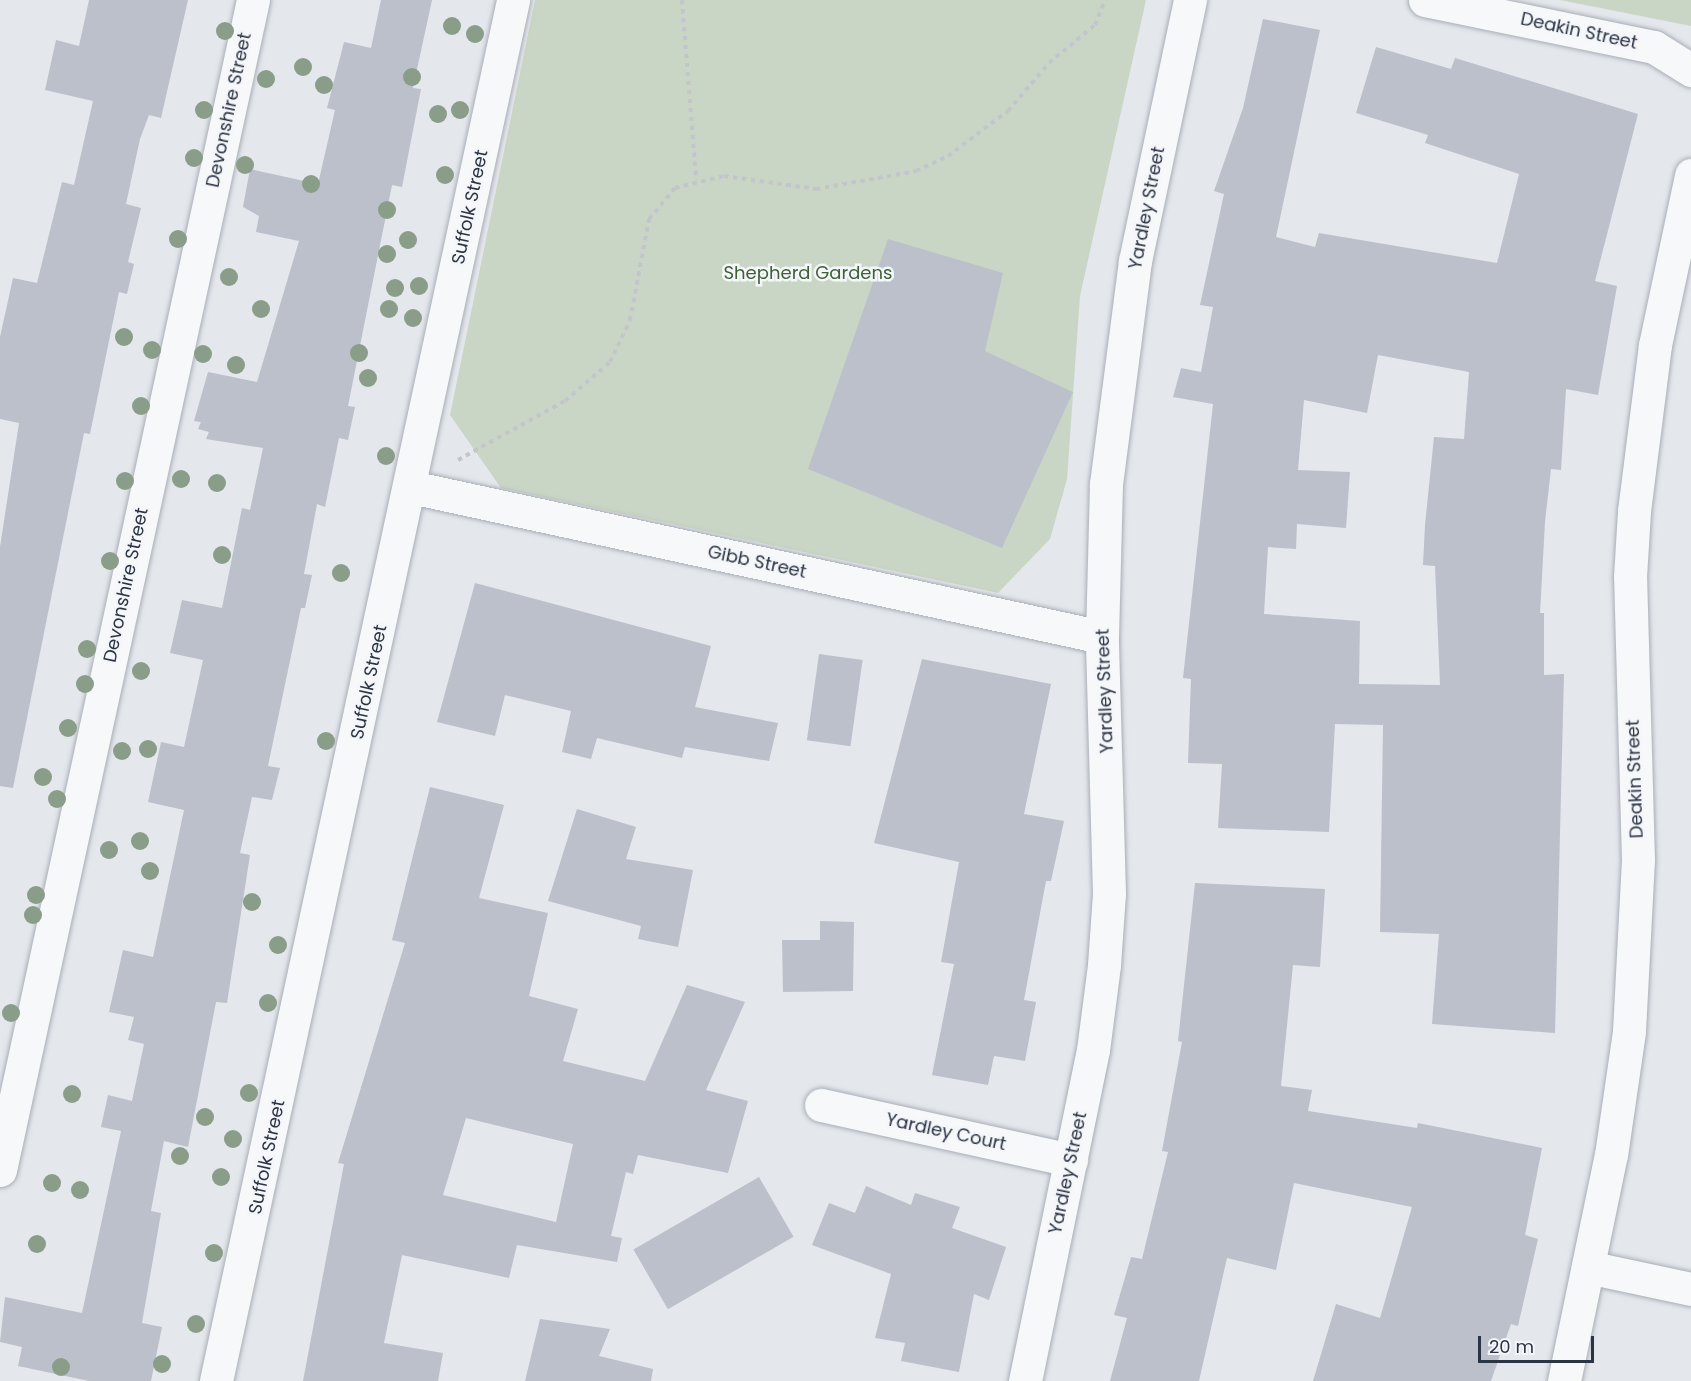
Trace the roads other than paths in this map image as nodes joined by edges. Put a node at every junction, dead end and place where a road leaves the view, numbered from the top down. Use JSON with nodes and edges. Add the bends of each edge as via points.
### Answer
{"nodes":[{"id":1,"x":253,"y":0,"type":"edge"},
{"id":2,"x":513,"y":0,"type":"edge"},
{"id":3,"x":1190,"y":0,"type":"edge"},
{"id":4,"x":1425,"y":0,"type":"edge"},
{"id":5,"x":1691,"y":70,"type":"edge"},
{"id":6,"x":1691,"y":175,"type":"edge"},
{"id":7,"x":411,"y":487,"type":"junction"},
{"id":8,"x":1102,"y":637,"type":"junction"},
{"id":9,"x":821,"y":1105,"type":"dead end"},
{"id":10,"x":1071,"y":1160,"type":"junction"},
{"id":11,"x":0,"y":1170,"type":"edge"},
{"id":12,"x":1588,"y":1267,"type":"junction"},
{"id":13,"x":1691,"y":1289,"type":"edge"},
{"id":14,"x":220,"y":1375,"type":"edge"},
{"id":15,"x":1025,"y":1381,"type":"edge"},
{"id":16,"x":1564,"y":1381,"type":"edge"}],
"edges":[{"from":1,"to":11,"type":"street","name":"Devonshire Street"},
{"from":2,"to":7,"type":"street","name":"Suffolk Street"},
{"from":3,"to":8,"type":"street","name":"Yardley Street","via":[[1135,261],[1119,365],[1106,484]]},
{"from":4,"to":5,"type":"street","name":"Deakin Street","via":[[1654,47]]},
{"from":6,"to":12,"type":"street","name":"Deakin Street","via":[[1655,345],[1634,511],[1636,938],[1613,1143]]},
{"from":7,"to":8,"type":"street","name":"Gibb Street"},
{"from":7,"to":14,"type":"street","name":"Suffolk Street"},
{"from":8,"to":10,"type":"street","name":"Yardley Street","via":[[1109,894],[1093,1050]]},
{"from":9,"to":10,"type":"street","name":"Yardley Court"},
{"from":10,"to":15,"type":"street","name":"Yardley Street"},
{"from":12,"to":13,"type":"street"},
{"from":12,"to":16,"type":"street","name":"Deakin Street"}]}
